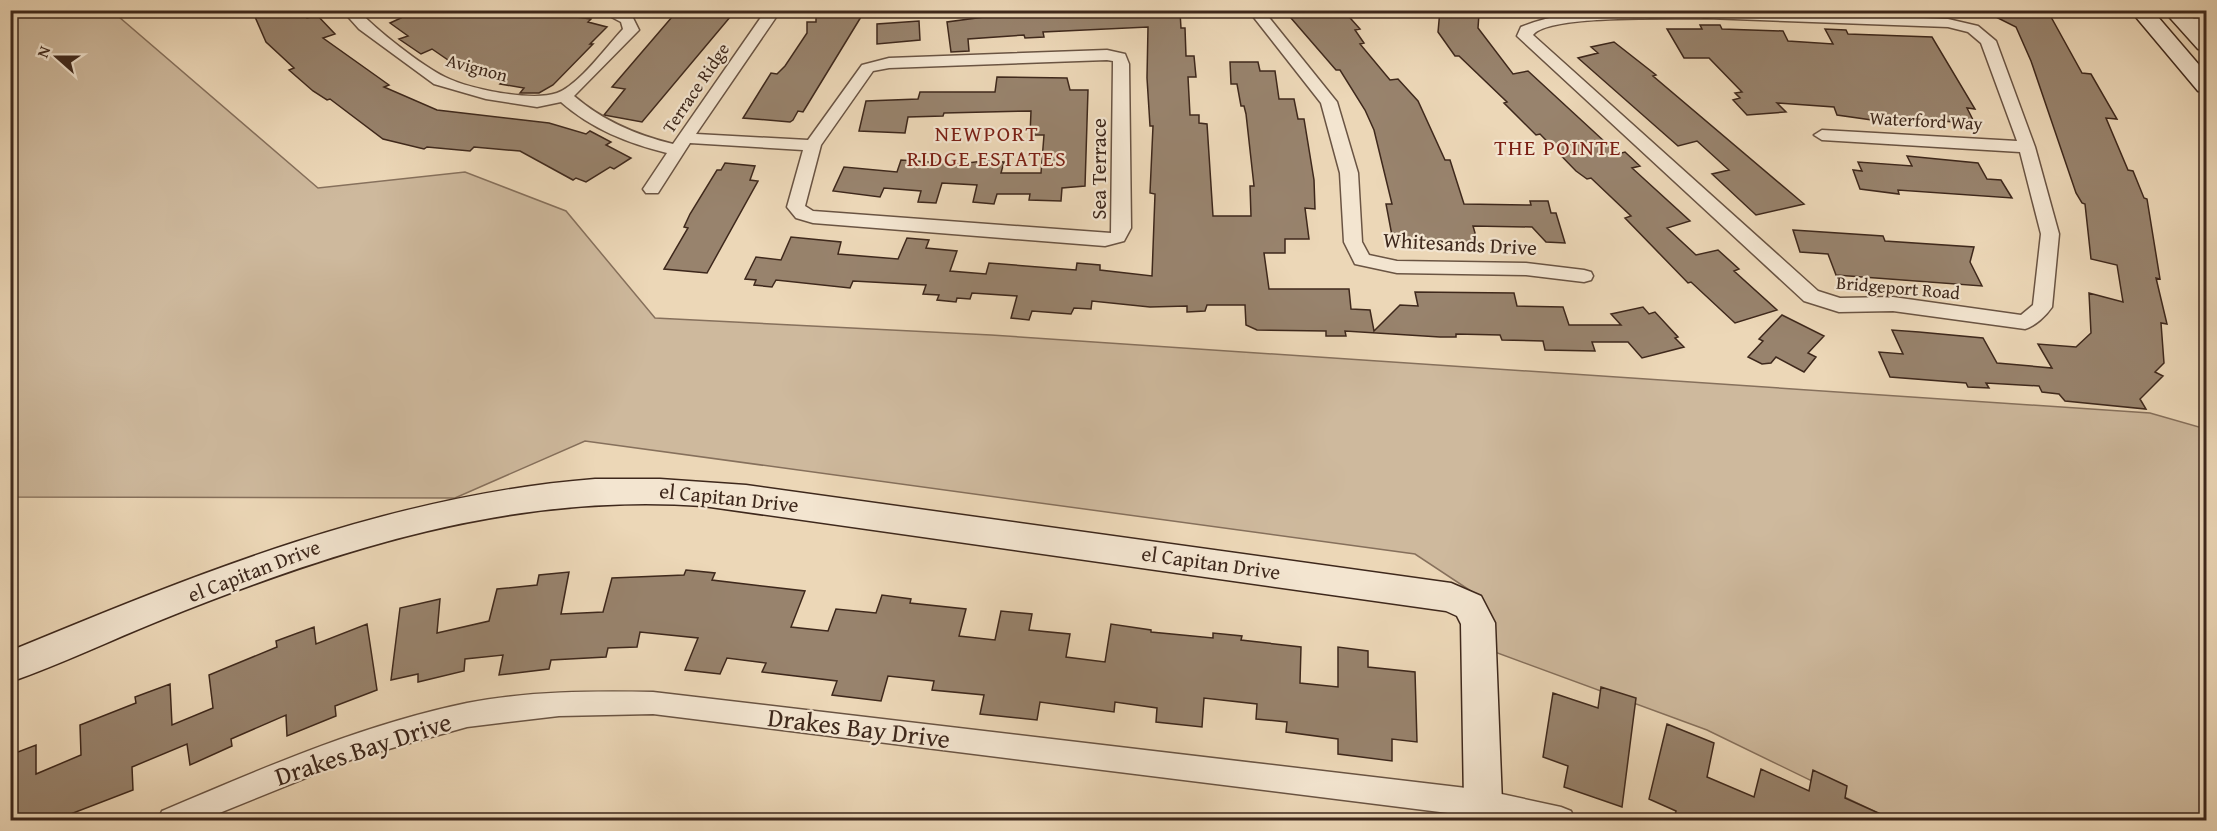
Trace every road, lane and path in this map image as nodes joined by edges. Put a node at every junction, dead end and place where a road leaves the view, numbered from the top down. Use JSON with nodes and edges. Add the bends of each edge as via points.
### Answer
{"nodes":[{"id":1,"x":349,"y":10,"type":"edge"},
{"id":2,"x":605,"y":10,"type":"edge"},
{"id":3,"x":774,"y":10,"type":"edge"},
{"id":4,"x":1255,"y":10,"type":"edge"},
{"id":5,"x":2140,"y":10,"type":"edge"},
{"id":6,"x":1600,"y":14,"type":"edge"},
{"id":7,"x":2179,"y":16,"type":"edge"},
{"id":8,"x":2206,"y":23,"type":"edge"},
{"id":9,"x":2206,"y":44,"type":"edge"},
{"id":10,"x":2206,"y":86,"type":"edge"},
{"id":11,"x":564,"y":96,"type":"junction"},
{"id":12,"x":1822,"y":135,"type":"dead end"},
{"id":13,"x":681,"y":144,"type":"junction"},
{"id":14,"x":813,"y":145,"type":"junction"},
{"id":15,"x":2027,"y":147,"type":"junction"},
{"id":16,"x":652,"y":189,"type":"dead end"},
{"id":17,"x":1584,"y":276,"type":"dead end"},
{"id":18,"x":10,"y":667,"type":"edge"},
{"id":19,"x":1483,"y":803,"type":"junction"},
{"id":20,"x":172,"y":820,"type":"edge"},
{"id":21,"x":1561,"y":820,"type":"edge"}],
"edges":[{"from":1,"to":11,"type":"street","name":"Avignon","via":[[363,26],[440,81],[537,102]]},
{"from":2,"to":11,"type":"street","name":"Avignon","via":[[627,19],[631,30]]},
{"from":3,"to":13,"type":"street","name":"Terrace Ridge"},
{"from":4,"to":17,"type":"street","name":"Whitesands Drive","via":[[1329,102],[1349,173],[1353,242],[1362,260],[1397,267],[1526,269]]},
{"from":5,"to":10,"type":"street"},
{"from":6,"to":15,"type":"street","name":"Bridgeport Road","via":[[1707,14],[1961,25],[1988,41]]},
{"from":6,"to":15,"type":"street","name":"Bridgeport Road","via":[[1539,22],[1526,30],[1525,36],[1811,296],[1839,305],[1893,304],[2025,322],[2042,308],[2050,234]]},
{"from":7,"to":8,"type":"street"},
{"from":7,"to":9,"type":"street"},
{"from":11,"to":13,"type":"street","via":[[581,112],[629,138]]},
{"from":12,"to":15,"type":"street","name":"Waterford Way"},
{"from":13,"to":14,"type":"street"},
{"from":13,"to":16,"type":"street","name":"Terrace Ridge"},
{"from":14,"to":14,"type":"street","name":"Sea Terrace","via":[[796,207],[802,214],[1105,240],[1118,237],[1122,228],[1120,57],[1107,54],[890,63],[868,68]]},
{"from":18,"to":19,"type":"street","name":"el Capitan Drive","via":[[278,560],[430,514],[576,492],[656,490],[746,498],[1451,597],[1469,606],[1479,623]]},
{"from":19,"to":20,"type":"street","name":"Drakes Bay Drive","via":[[653,703],[593,702],[467,715],[402,731],[335,752]]},
{"from":19,"to":21,"type":"street","name":"Drakes Bay Drive"}]}
